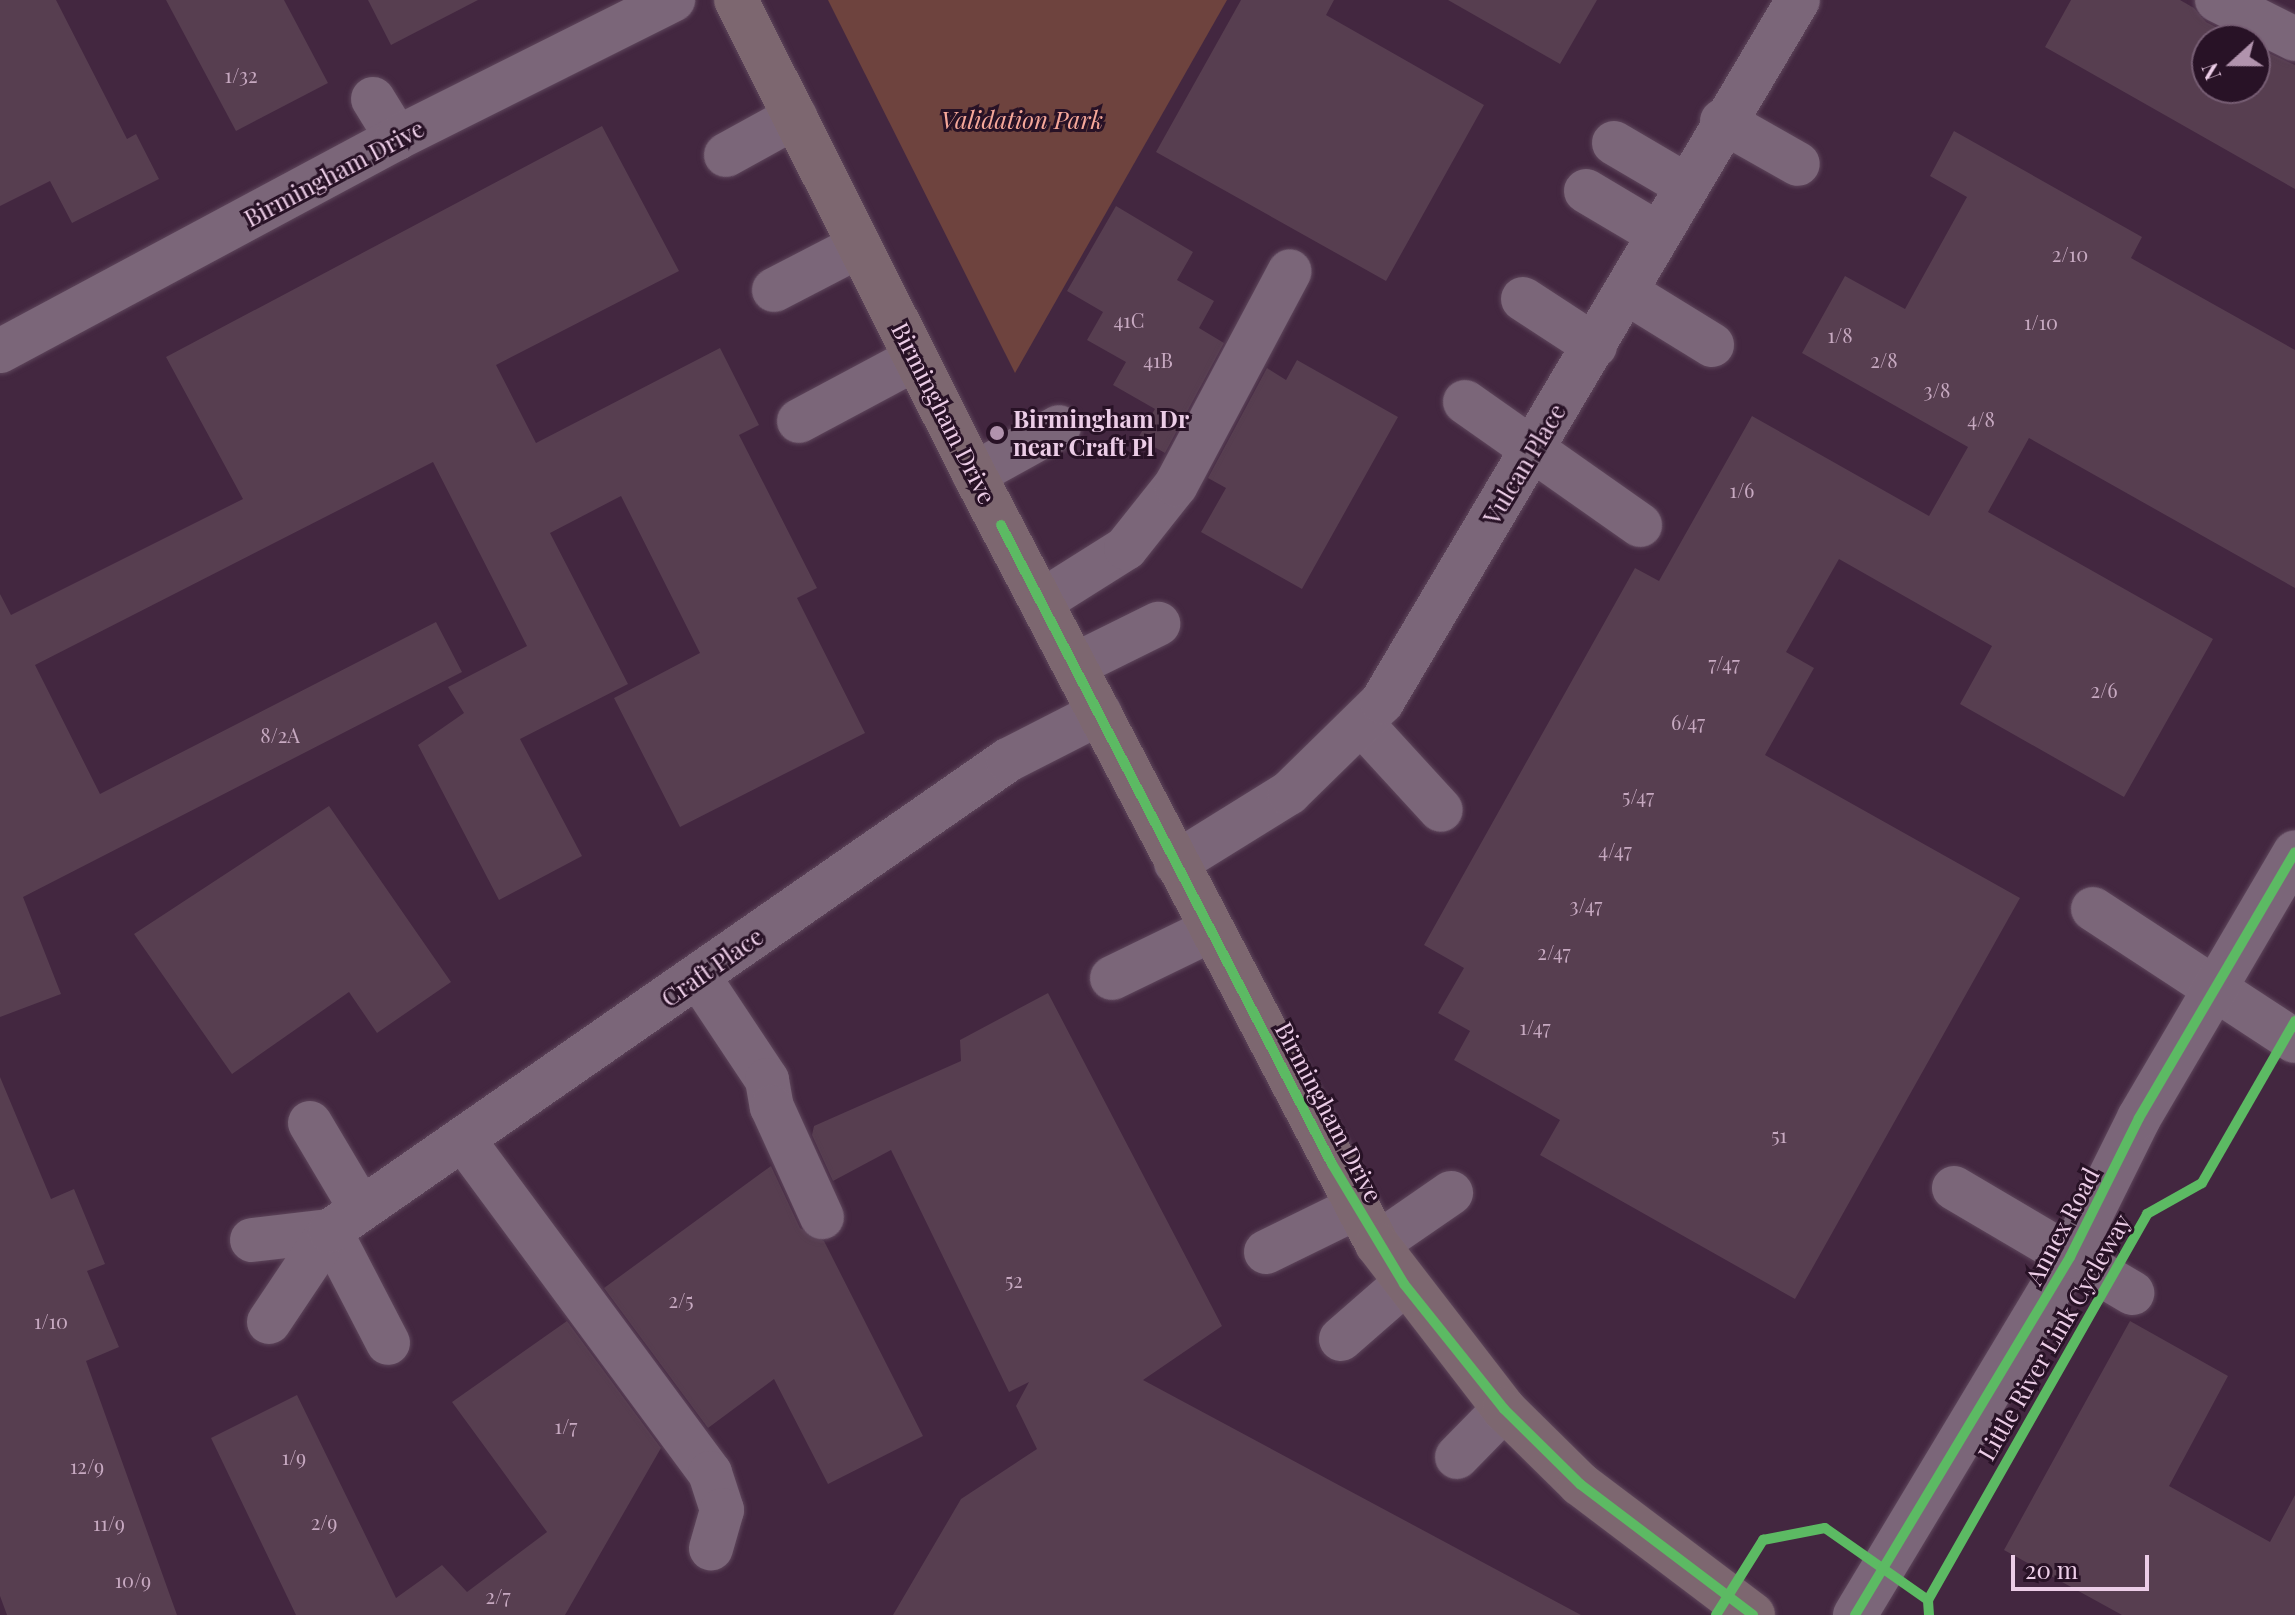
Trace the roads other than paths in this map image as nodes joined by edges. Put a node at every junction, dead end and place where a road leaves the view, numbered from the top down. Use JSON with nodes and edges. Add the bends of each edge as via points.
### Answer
{"nodes":[{"id":1,"x":673,"y":0,"type":"edge"},
{"id":2,"x":736,"y":0,"type":"edge"},
{"id":3,"x":2217,"y":0,"type":"edge"},
{"id":4,"x":1787,"y":3,"type":"edge"},
{"id":5,"x":621,"y":12,"type":"edge"},
{"id":6,"x":2295,"y":39,"type":"edge"},
{"id":7,"x":373,"y":99,"type":"dead end"},
{"id":8,"x":795,"y":117,"type":"junction"},
{"id":9,"x":1722,"y":121,"type":"junction"},
{"id":10,"x":397,"y":138,"type":"junction"},
{"id":11,"x":1614,"y":143,"type":"dead end"},
{"id":12,"x":726,"y":155,"type":"dead end"},
{"id":13,"x":1798,"y":164,"type":"dead end"},
{"id":14,"x":1684,"y":184,"type":"junction"},
{"id":15,"x":1586,"y":191,"type":"dead end"},
{"id":16,"x":1655,"y":232,"type":"junction"},
{"id":17,"x":859,"y":246,"type":"junction"},
{"id":18,"x":1290,"y":271,"type":"dead end"},
{"id":19,"x":774,"y":290,"type":"dead end"},
{"id":20,"x":1626,"y":292,"type":"junction"},
{"id":21,"x":1523,"y":299,"type":"dead end"},
{"id":22,"x":1712,"y":345,"type":"dead end"},
{"id":23,"x":1595,"y":346,"type":"junction"},
{"id":24,"x":0,"y":351,"type":"edge"},
{"id":25,"x":915,"y":359,"type":"junction"},
{"id":26,"x":1465,"y":402,"type":"dead end"},
{"id":27,"x":799,"y":421,"type":"dead end"},
{"id":28,"x":1059,"y":427,"type":"dead end"},
{"id":29,"x":1535,"y":446,"type":"junction"},
{"id":30,"x":974,"y":474,"type":"junction"},
{"id":31,"x":1640,"y":525,"type":"dead end"},
{"id":32,"x":1042,"y":601,"type":"junction"},
{"id":33,"x":1158,"y":624,"type":"dead end"},
{"id":34,"x":1075,"y":665,"type":"junction"},
{"id":35,"x":1100,"y":713,"type":"junction"},
{"id":36,"x":1363,"y":725,"type":"junction"},
{"id":37,"x":1441,"y":810,"type":"dead end"},
{"id":38,"x":2295,"y":852,"type":"edge"},
{"id":39,"x":1176,"y":863,"type":"junction"},
{"id":40,"x":2093,"y":909,"type":"dead end"},
{"id":41,"x":1211,"y":930,"type":"junction"},
{"id":42,"x":698,"y":976,"type":"junction"},
{"id":43,"x":1112,"y":978,"type":"dead end"},
{"id":44,"x":2215,"y":988,"type":"junction"},
{"id":45,"x":2295,"y":1041,"type":"edge"},
{"id":46,"x":310,"y":1123,"type":"dead end"},
{"id":47,"x":465,"y":1142,"type":"junction"},
{"id":48,"x":1954,"y":1188,"type":"dead end"},
{"id":49,"x":1451,"y":1193,"type":"dead end"},
{"id":50,"x":822,"y":1217,"type":"dead end"},
{"id":51,"x":346,"y":1220,"type":"junction"},
{"id":52,"x":1367,"y":1226,"type":"junction"},
{"id":53,"x":252,"y":1240,"type":"dead end"},
{"id":54,"x":1266,"y":1252,"type":"dead end"},
{"id":55,"x":2070,"y":1257,"type":"junction"},
{"id":56,"x":1404,"y":1284,"type":"junction"},
{"id":57,"x":2132,"y":1293,"type":"dead end"},
{"id":58,"x":269,"y":1322,"type":"dead end"},
{"id":59,"x":1341,"y":1339,"type":"dead end"},
{"id":60,"x":388,"y":1343,"type":"dead end"},
{"id":61,"x":1504,"y":1409,"type":"junction"},
{"id":62,"x":1457,"y":1457,"type":"dead end"},
{"id":63,"x":711,"y":1548,"type":"dead end"},
{"id":64,"x":1753,"y":1615,"type":"edge"},
{"id":65,"x":1855,"y":1615,"type":"edge"}],
"edges":[{"from":1,"to":5,"type":"street","name":"Birmingham Drive"},
{"from":2,"to":8,"type":"main road","name":"Birmingham Drive"},
{"from":3,"to":6,"type":"street"},
{"from":4,"to":9,"type":"street","name":"Vulcan Place"},
{"from":5,"to":10,"type":"street","name":"Birmingham Drive"},
{"from":7,"to":10,"type":"street"},
{"from":8,"to":12,"type":"street"},
{"from":8,"to":17,"type":"main road","name":"Birmingham Drive"},
{"from":9,"to":13,"type":"street"},
{"from":9,"to":14,"type":"street","name":"Vulcan Place"},
{"from":10,"to":24,"type":"street","name":"Birmingham Drive"},
{"from":11,"to":14,"type":"street"},
{"from":14,"to":16,"type":"street","name":"Vulcan Place"},
{"from":15,"to":16,"type":"street"},
{"from":16,"to":20,"type":"street","name":"Vulcan Place"},
{"from":17,"to":19,"type":"street"},
{"from":17,"to":25,"type":"main road","name":"Birmingham Drive"},
{"from":18,"to":32,"type":"street","via":[[1176,485],[1126,548]]},
{"from":20,"to":22,"type":"street"},
{"from":20,"to":23,"type":"street","name":"Vulcan Place"},
{"from":21,"to":23,"type":"street"},
{"from":23,"to":29,"type":"street","name":"Vulcan Place"},
{"from":25,"to":27,"type":"street"},
{"from":25,"to":30,"type":"main road","name":"Birmingham Drive"},
{"from":26,"to":29,"type":"street"},
{"from":28,"to":30,"type":"street"},
{"from":29,"to":31,"type":"street"},
{"from":29,"to":36,"type":"street","name":"Vulcan Place"},
{"from":30,"to":32,"type":"main road","name":"Birmingham Drive"},
{"from":32,"to":34,"type":"main road","name":"Birmingham Drive"},
{"from":33,"to":34,"type":"street"},
{"from":34,"to":35,"type":"main road","name":"Birmingham Drive"},
{"from":35,"to":39,"type":"main road","name":"Birmingham Drive"},
{"from":35,"to":42,"type":"street","name":"Craft Place","via":[[1008,760]]},
{"from":36,"to":37,"type":"street"},
{"from":36,"to":39,"type":"street","name":"Vulcan Place","via":[[1289,793]]},
{"from":38,"to":44,"type":"street","name":"Annex Road"},
{"from":39,"to":41,"type":"main road","name":"Birmingham Drive"},
{"from":40,"to":44,"type":"street"},
{"from":41,"to":43,"type":"street"},
{"from":41,"to":52,"type":"main road","name":"Birmingham Drive"},
{"from":42,"to":47,"type":"street","name":"Craft Place"},
{"from":42,"to":50,"type":"street","via":[[767,1080],[772,1107]]},
{"from":44,"to":45,"type":"street"},
{"from":44,"to":55,"type":"street","name":"Annex Road","via":[[2139,1118]]},
{"from":46,"to":51,"type":"street"},
{"from":47,"to":51,"type":"street","name":"Craft Place"},
{"from":47,"to":63,"type":"street","via":[[710,1473],[722,1510]]},
{"from":48,"to":55,"type":"street"},
{"from":49,"to":52,"type":"street"},
{"from":51,"to":53,"type":"street"},
{"from":51,"to":58,"type":"street"},
{"from":51,"to":60,"type":"street"},
{"from":52,"to":54,"type":"street"},
{"from":52,"to":56,"type":"main road","name":"Birmingham Drive"},
{"from":55,"to":57,"type":"street"},
{"from":55,"to":65,"type":"street","name":"Annex Road"},
{"from":56,"to":59,"type":"street"},
{"from":56,"to":61,"type":"main road","name":"Birmingham Drive"},
{"from":61,"to":62,"type":"street"},
{"from":61,"to":64,"type":"main road","name":"Birmingham Drive","via":[[1580,1484]]}]}
